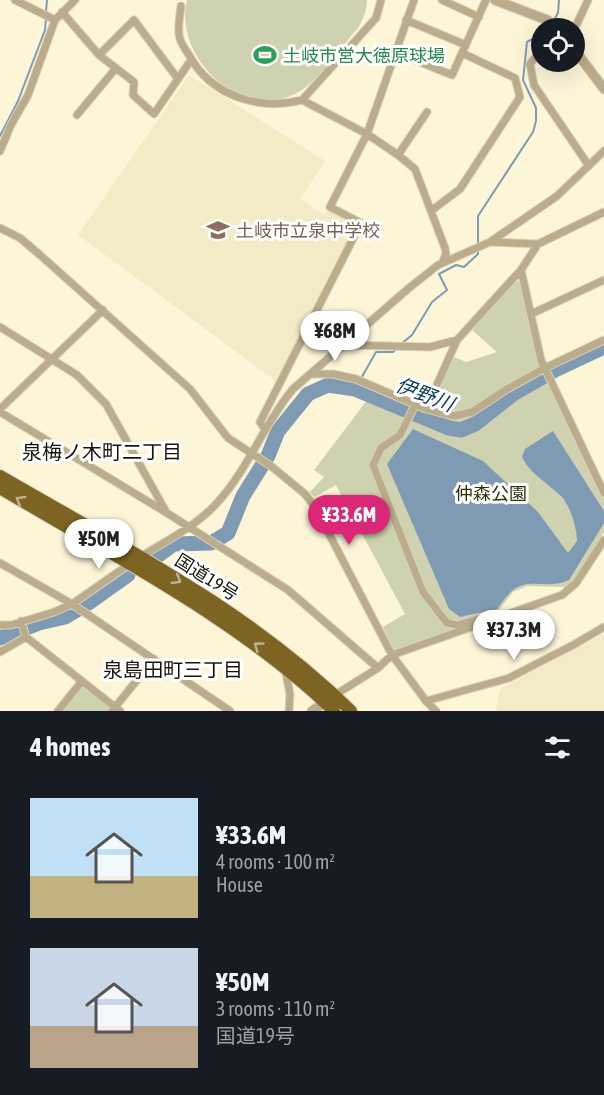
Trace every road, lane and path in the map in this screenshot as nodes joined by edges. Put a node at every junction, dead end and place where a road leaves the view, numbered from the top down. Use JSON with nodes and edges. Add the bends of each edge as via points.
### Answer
{"nodes":[{"id":1,"x":15,"y":0,"type":"edge"},
{"id":2,"x":75,"y":0,"type":"edge"},
{"id":3,"x":381,"y":0,"type":"edge"},
{"id":4,"x":406,"y":0,"type":"edge"},
{"id":5,"x":414,"y":0,"type":"edge"},
{"id":6,"x":442,"y":0,"type":"edge"},
{"id":7,"x":486,"y":0,"type":"edge"},
{"id":8,"x":495,"y":0,"type":"edge"},
{"id":9,"x":588,"y":0,"type":"edge"},
{"id":10,"x":181,"y":6,"type":"dead end"},
{"id":11,"x":411,"y":8,"type":"junction"},
{"id":12,"x":62,"y":12,"type":"junction"},
{"id":13,"x":49,"y":16,"type":"junction"},
{"id":14,"x":479,"y":17,"type":"junction"},
{"id":15,"x":542,"y":18,"type":"edge"},
{"id":16,"x":580,"y":18,"type":"edge"},
{"id":17,"x":406,"y":20,"type":"junction"},
{"id":18,"x":466,"y":45,"type":"junction"},
{"id":19,"x":395,"y":52,"type":"junction"},
{"id":20,"x":462,"y":53,"type":"junction"},
{"id":21,"x":99,"y":55,"type":"junction"},
{"id":22,"x":191,"y":60,"type":"junction"},
{"id":23,"x":585,"y":64,"type":"edge"},
{"id":24,"x":116,"y":68,"type":"junction"},
{"id":25,"x":532,"y":72,"type":"edge"},
{"id":26,"x":178,"y":79,"type":"junction"},
{"id":27,"x":604,"y":89,"type":"edge"},
{"id":28,"x":302,"y":100,"type":"junction"},
{"id":29,"x":427,"y":112,"type":"dead end"},
{"id":30,"x":77,"y":115,"type":"dead end"},
{"id":31,"x":367,"y":134,"type":"junction"},
{"id":32,"x":604,"y":151,"type":"edge"},
{"id":33,"x":0,"y":152,"type":"edge"},
{"id":34,"x":398,"y":155,"type":"junction"},
{"id":35,"x":589,"y":166,"type":"junction"},
{"id":36,"x":431,"y":211,"type":"junction"},
{"id":37,"x":604,"y":212,"type":"edge"},
{"id":38,"x":0,"y":228,"type":"edge"},
{"id":39,"x":490,"y":242,"type":"junction"},
{"id":40,"x":538,"y":244,"type":"junction"},
{"id":41,"x":443,"y":261,"type":"junction"},
{"id":42,"x":521,"y":270,"type":"junction"},
{"id":43,"x":604,"y":280,"type":"edge"},
{"id":44,"x":103,"y":310,"type":"junction"},
{"id":45,"x":531,"y":314,"type":"junction"},
{"id":46,"x":0,"y":327,"type":"edge"},
{"id":47,"x":457,"y":340,"type":"junction"},
{"id":48,"x":604,"y":340,"type":"edge"},
{"id":49,"x":344,"y":345,"type":"junction"},
{"id":50,"x":52,"y":359,"type":"junction"},
{"id":51,"x":545,"y":368,"type":"junction"},
{"id":52,"x":311,"y":375,"type":"junction"},
{"id":53,"x":415,"y":405,"type":"junction"},
{"id":54,"x":426,"y":409,"type":"junction"},
{"id":55,"x":0,"y":410,"type":"edge"},
{"id":56,"x":264,"y":428,"type":"junction"},
{"id":57,"x":256,"y":455,"type":"junction"},
{"id":58,"x":0,"y":476,"type":"edge"},
{"id":59,"x":0,"y":488,"type":"edge"},
{"id":60,"x":604,"y":493,"type":"edge"},
{"id":61,"x":167,"y":513,"type":"junction"},
{"id":62,"x":188,"y":527,"type":"junction"},
{"id":63,"x":604,"y":540,"type":"edge"},
{"id":64,"x":140,"y":557,"type":"junction"},
{"id":65,"x":0,"y":563,"type":"edge"},
{"id":66,"x":128,"y":565,"type":"junction"},
{"id":67,"x":72,"y":604,"type":"junction"},
{"id":68,"x":495,"y":619,"type":"junction"},
{"id":69,"x":21,"y":621,"type":"junction"},
{"id":70,"x":0,"y":625,"type":"edge"},
{"id":71,"x":604,"y":627,"type":"edge"},
{"id":72,"x":26,"y":637,"type":"junction"},
{"id":73,"x":0,"y":652,"type":"edge"},
{"id":74,"x":392,"y":655,"type":"junction"},
{"id":75,"x":154,"y":659,"type":"junction"},
{"id":76,"x":284,"y":666,"type":"junction"},
{"id":77,"x":378,"y":668,"type":"junction"},
{"id":78,"x":82,"y":681,"type":"junction"},
{"id":79,"x":426,"y":701,"type":"junction"},
{"id":80,"x":331,"y":703,"type":"edge"},
{"id":81,"x":116,"y":710,"type":"edge"},
{"id":82,"x":58,"y":711,"type":"edge"},
{"id":83,"x":230,"y":711,"type":"edge"},
{"id":84,"x":290,"y":711,"type":"edge"},
{"id":85,"x":312,"y":711,"type":"edge"},
{"id":86,"x":351,"y":711,"type":"edge"},
{"id":87,"x":436,"y":711,"type":"edge"}],
"edges":[{"from":1,"to":13,"type":"street"},
{"from":2,"to":12,"type":"street"},
{"from":3,"to":28,"type":"street","via":[[376,18]]},
{"from":4,"to":11,"type":"street"},
{"from":5,"to":11,"type":"street"},
{"from":6,"to":14,"type":"street"},
{"from":7,"to":14,"type":"street"},
{"from":8,"to":15,"type":"street"},
{"from":9,"to":16,"type":"street"},
{"from":10,"to":22,"type":"street","via":[[178,36]]},
{"from":11,"to":17,"type":"street"},
{"from":12,"to":13,"type":"street"},
{"from":12,"to":21,"type":"street"},
{"from":13,"to":33,"type":"street","via":[[28,95]]},
{"from":14,"to":18,"type":"street"},
{"from":17,"to":18,"type":"street"},
{"from":17,"to":19,"type":"street"},
{"from":18,"to":20,"type":"street"},
{"from":19,"to":20,"type":"street","via":[[452,75]]},
{"from":19,"to":31,"type":"street"},
{"from":20,"to":36,"type":"street","via":[[515,78],[520,97],[460,189]]},
{"from":21,"to":24,"type":"street"},
{"from":21,"to":26,"type":"street","via":[[134,20]]},
{"from":22,"to":26,"type":"street"},
{"from":22,"to":28,"type":"street","via":[[208,81],[254,104]]},
{"from":23,"to":27,"type":"street"},
{"from":24,"to":26,"type":"street","via":[[134,82],[133,95],[154,114]]},
{"from":24,"to":30,"type":"street"},
{"from":25,"to":35,"type":"street","via":[[534,85]]},
{"from":28,"to":31,"type":"street"},
{"from":29,"to":34,"type":"street"},
{"from":31,"to":34,"type":"street"},
{"from":31,"to":56,"type":"street","via":[[330,207],[361,223],[260,422]]},
{"from":32,"to":35,"type":"street"},
{"from":34,"to":36,"type":"street","via":[[415,169]]},
{"from":35,"to":39,"type":"street","via":[[557,196]]},
{"from":36,"to":41,"type":"street","via":[[445,248]]},
{"from":37,"to":40,"type":"street"},
{"from":38,"to":44,"type":"street","via":[[20,238]]},
{"from":39,"to":40,"type":"street"},
{"from":39,"to":41,"type":"street"},
{"from":40,"to":42,"type":"street"},
{"from":41,"to":49,"type":"street"},
{"from":42,"to":45,"type":"street"},
{"from":42,"to":47,"type":"street"},
{"from":43,"to":45,"type":"street"},
{"from":44,"to":50,"type":"street"},
{"from":44,"to":57,"type":"street","via":[[190,389],[228,438]]},
{"from":45,"to":51,"type":"street"},
{"from":46,"to":50,"type":"street"},
{"from":47,"to":49,"type":"street","via":[[430,347]]},
{"from":47,"to":54,"type":"street"},
{"from":48,"to":51,"type":"street"},
{"from":49,"to":52,"type":"street"},
{"from":50,"to":55,"type":"street"},
{"from":50,"to":61,"type":"street","via":[[77,375],[106,404]]},
{"from":51,"to":54,"type":"street","via":[[472,412],[454,416]]},
{"from":51,"to":60,"type":"street"},
{"from":52,"to":53,"type":"street","via":[[356,379]]},
{"from":52,"to":56,"type":"street","via":[[293,389]]},
{"from":53,"to":54,"type":"street"},
{"from":53,"to":68,"type":"street","via":[[400,435],[381,448],[373,465],[423,591],[447,623],[457,625],[492,615]]},
{"from":55,"to":61,"type":"street"},
{"from":56,"to":57,"type":"street"},
{"from":57,"to":62,"type":"street","via":[[216,505]]},
{"from":57,"to":74,"type":"street","via":[[305,494],[315,507]]},
{"from":58,"to":64,"type":"highway","name":"国道19号"},
{"from":66,"to":59,"type":"highway","name":"国道19号","one_way":true},
{"from":61,"to":62,"type":"street"},
{"from":62,"to":64,"type":"street"},
{"from":62,"to":77,"type":"street","via":[[288,590]]},
{"from":63,"to":68,"type":"street","via":[[576,583],[562,595]]},
{"from":64,"to":66,"type":"street"},
{"from":64,"to":80,"type":"highway","name":"国道19号","one_way":true,"via":[[263,635],[307,669]]},
{"from":65,"to":67,"type":"street"},
{"from":66,"to":67,"type":"street"},
{"from":76,"to":66,"type":"highway","name":"国道19号","one_way":true,"via":[[220,620]]},
{"from":67,"to":69,"type":"street"},
{"from":67,"to":75,"type":"street"},
{"from":68,"to":74,"type":"street"},
{"from":69,"to":70,"type":"street"},
{"from":69,"to":72,"type":"street"},
{"from":71,"to":79,"type":"street","via":[[509,678]]},
{"from":72,"to":73,"type":"street"},
{"from":72,"to":78,"type":"street"},
{"from":74,"to":77,"type":"street"},
{"from":74,"to":79,"type":"street"},
{"from":75,"to":81,"type":"street"},
{"from":75,"to":83,"type":"street"},
{"from":76,"to":80,"type":"highway","name":"国道19号"},
{"from":76,"to":84,"type":"street","via":[[291,694]]},
{"from":77,"to":80,"type":"street"},
{"from":78,"to":81,"type":"street"},
{"from":78,"to":82,"type":"street"},
{"from":79,"to":87,"type":"street"},
{"from":80,"to":85,"type":"street"},
{"from":80,"to":86,"type":"highway","name":"国道19号"}]}
